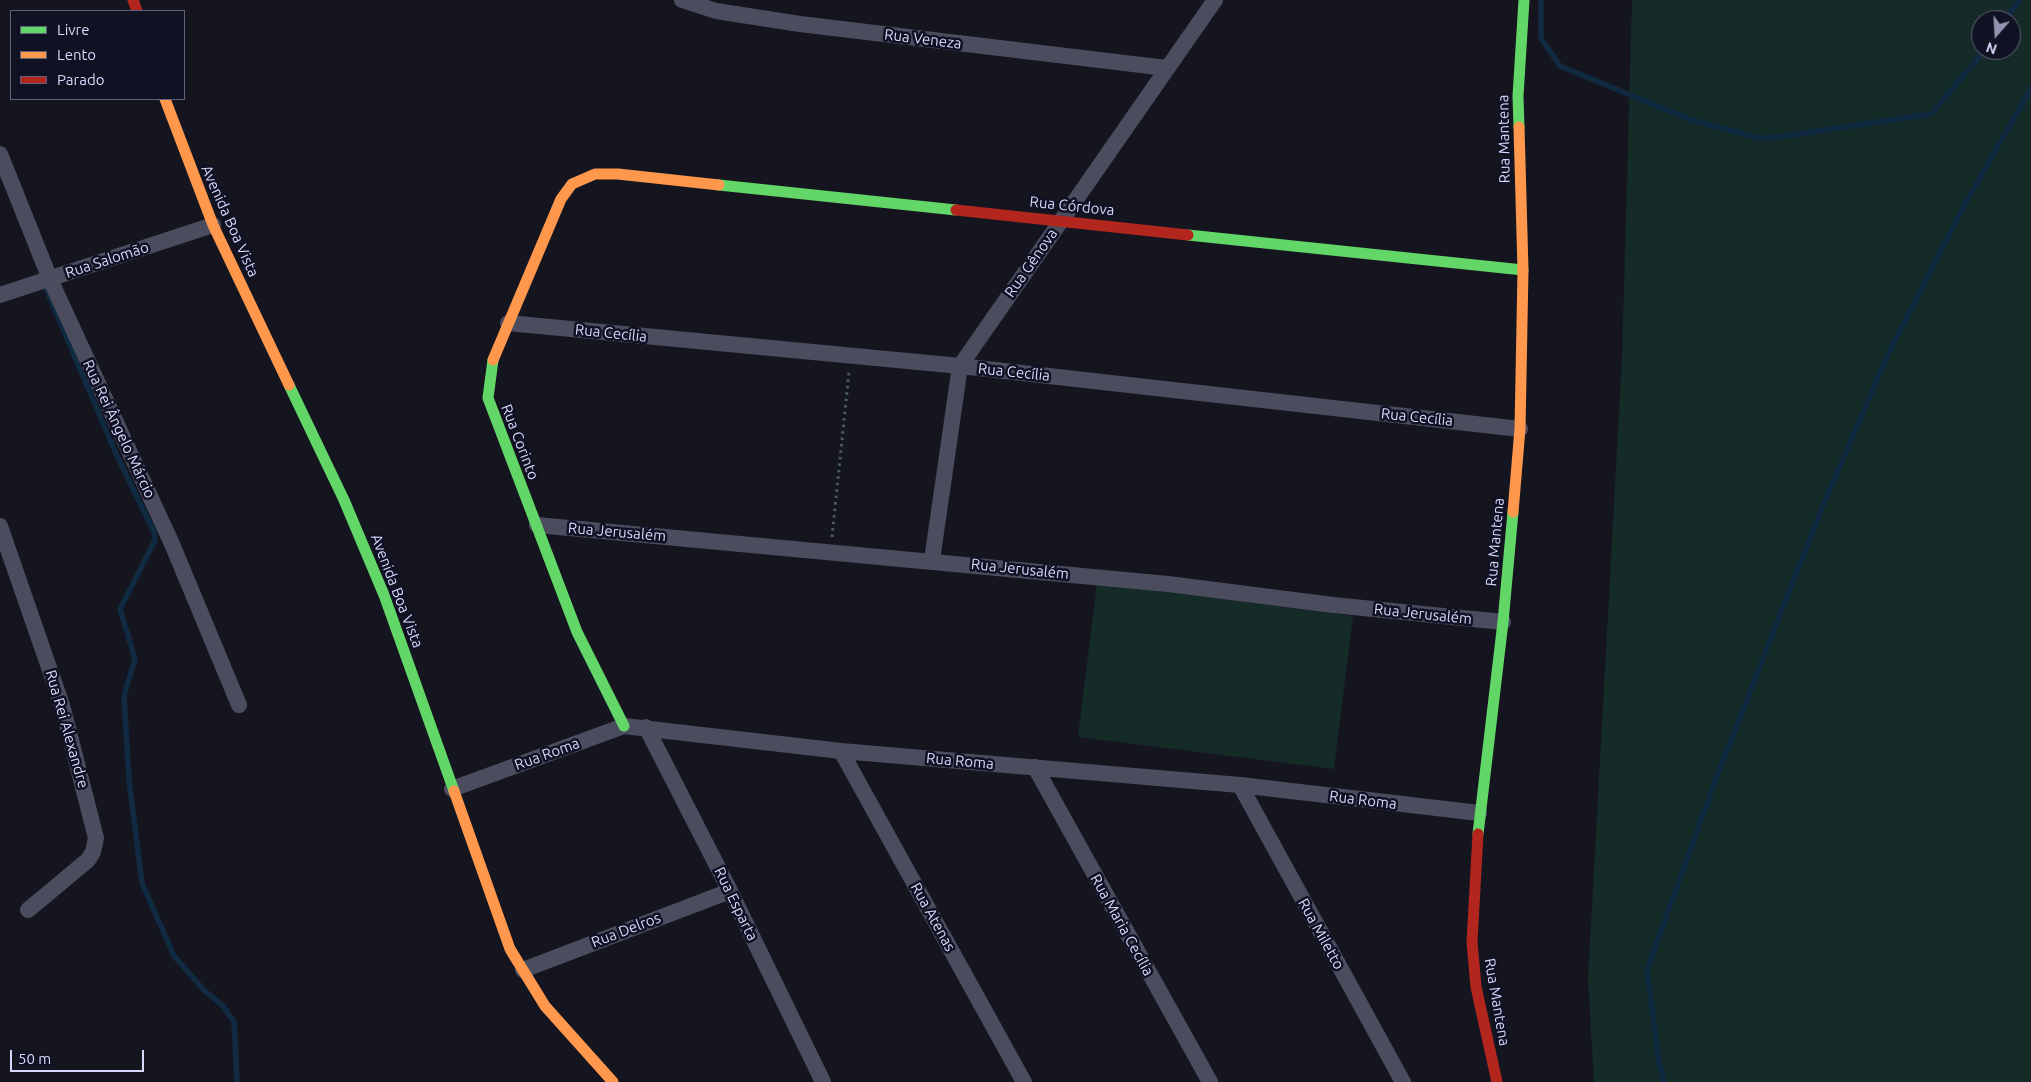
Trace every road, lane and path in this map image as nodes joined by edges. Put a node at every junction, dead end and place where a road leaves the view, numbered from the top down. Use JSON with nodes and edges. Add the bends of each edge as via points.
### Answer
{"nodes":[{"id":1,"x":682,"y":0,"type":"edge"},
{"id":2,"x":1215,"y":0,"type":"edge"},
{"id":3,"x":1524,"y":0,"type":"edge"},
{"id":4,"x":743,"y":8,"type":"edge"},
{"id":5,"x":1166,"y":68,"type":"junction"},
{"id":6,"x":165,"y":100,"type":"edge"},
{"id":7,"x":0,"y":154,"type":"edge"},
{"id":8,"x":618,"y":174,"type":"joint"},
{"id":9,"x":1062,"y":220,"type":"junction"},
{"id":10,"x":213,"y":225,"type":"junction"},
{"id":11,"x":1523,"y":270,"type":"junction"},
{"id":12,"x":50,"y":279,"type":"junction"},
{"id":13,"x":0,"y":295,"type":"edge"},
{"id":14,"x":508,"y":323,"type":"junction"},
{"id":15,"x":851,"y":356,"type":"junction"},
{"id":16,"x":960,"y":366,"type":"junction"},
{"id":17,"x":1520,"y":429,"type":"junction"},
{"id":18,"x":537,"y":525,"type":"junction"},
{"id":19,"x":0,"y":526,"type":"edge"},
{"id":20,"x":830,"y":552,"type":"junction"},
{"id":21,"x":932,"y":560,"type":"junction"},
{"id":22,"x":1503,"y":622,"type":"junction"},
{"id":23,"x":239,"y":705,"type":"dead end"},
{"id":24,"x":624,"y":726,"type":"junction"},
{"id":25,"x":646,"y":727,"type":"junction"},
{"id":26,"x":842,"y":751,"type":"junction"},
{"id":27,"x":1035,"y":767,"type":"junction"},
{"id":28,"x":1240,"y":786,"type":"junction"},
{"id":29,"x":452,"y":789,"type":"junction"},
{"id":30,"x":1480,"y":813,"type":"junction"},
{"id":31,"x":730,"y":890,"type":"junction"},
{"id":32,"x":28,"y":910,"type":"dead end"},
{"id":33,"x":523,"y":970,"type":"junction"},
{"id":34,"x":613,"y":1082,"type":"edge"},
{"id":35,"x":823,"y":1082,"type":"edge"},
{"id":36,"x":1024,"y":1082,"type":"edge"},
{"id":37,"x":1210,"y":1082,"type":"edge"},
{"id":38,"x":1403,"y":1082,"type":"edge"},
{"id":39,"x":1497,"y":1082,"type":"edge"}],
"edges":[{"from":1,"to":4,"type":"street","name":"Rua Veneza","via":[[716,11]]},
{"from":2,"to":5,"type":"street","name":"Rua Gênova"},
{"from":3,"to":11,"type":"street","name":"Rua Mantena","via":[[1518,96]]},
{"from":4,"to":5,"type":"street","name":"Rua Veneza"},
{"from":5,"to":9,"type":"street","name":"Rua Gênova"},
{"from":6,"to":10,"type":"street","name":"Avenida Boa Vista"},
{"from":7,"to":12,"type":"street","name":"Rua Rei Ângelo Márcio"},
{"from":8,"to":9,"type":"street","name":"Rua Córdova"},
{"from":8,"to":14,"type":"street","name":"Rua Corinto","via":[[595,174],[582,178],[566,192]]},
{"from":9,"to":11,"type":"street","name":"Rua Córdova"},
{"from":9,"to":16,"type":"street","name":"Rua Gênova"},
{"from":10,"to":12,"type":"street","name":"Rua Salomão"},
{"from":10,"to":29,"type":"street","name":"Avenida Boa Vista","via":[[344,500],[384,594]]},
{"from":11,"to":17,"type":"street","name":"Rua Mantena"},
{"from":12,"to":13,"type":"street","name":"Rua Salomão"},
{"from":12,"to":23,"type":"street","name":"Rua Rei Ângelo Márcio","via":[[172,544]]},
{"from":14,"to":15,"type":"street","name":"Rua Cecília"},
{"from":14,"to":18,"type":"street","name":"Rua Corinto","via":[[493,361],[488,398]]},
{"from":15,"to":16,"type":"street","name":"Rua Cecília"},
{"from":15,"to":20,"type":"path"},
{"from":16,"to":17,"type":"street","name":"Rua Cecília"},
{"from":16,"to":21,"type":"street","name":"Rua Gênova"},
{"from":17,"to":22,"type":"street","name":"Rua Mantena"},
{"from":18,"to":20,"type":"street","name":"Rua Jerusalém"},
{"from":18,"to":24,"type":"street","name":"Rua Corinto","via":[[577,632]]},
{"from":19,"to":32,"type":"street","name":"Rua Rei Alexandre","via":[[62,705],[96,838],[88,860]]},
{"from":20,"to":21,"type":"street","name":"Rua Jerusalém"},
{"from":21,"to":22,"type":"street","name":"Rua Jerusalém"},
{"from":22,"to":30,"type":"street","name":"Rua Mantena"},
{"from":24,"to":25,"type":"street","name":"Rua Roma"},
{"from":24,"to":29,"type":"street","name":"Rua Roma"},
{"from":25,"to":26,"type":"street","name":"Rua Roma"},
{"from":25,"to":31,"type":"street","name":"Rua Esparta"},
{"from":26,"to":27,"type":"street","name":"Rua Roma"},
{"from":26,"to":36,"type":"street","name":"Rua Atenas"},
{"from":27,"to":28,"type":"street","name":"Rua Roma"},
{"from":27,"to":37,"type":"street","name":"Rua Maria Cecília"},
{"from":28,"to":30,"type":"street","name":"Rua Roma"},
{"from":28,"to":38,"type":"street","name":"Rua Miletto"},
{"from":29,"to":33,"type":"street","name":"Avenida Boa Vista","via":[[510,949]]},
{"from":30,"to":39,"type":"street","name":"Rua Mantena","via":[[1473,971]]},
{"from":31,"to":33,"type":"street","name":"Rua Delros"},
{"from":31,"to":35,"type":"street","name":"Rua Esparta"},
{"from":33,"to":34,"type":"street","name":"Avenida Boa Vista","via":[[545,1006]]}]}
